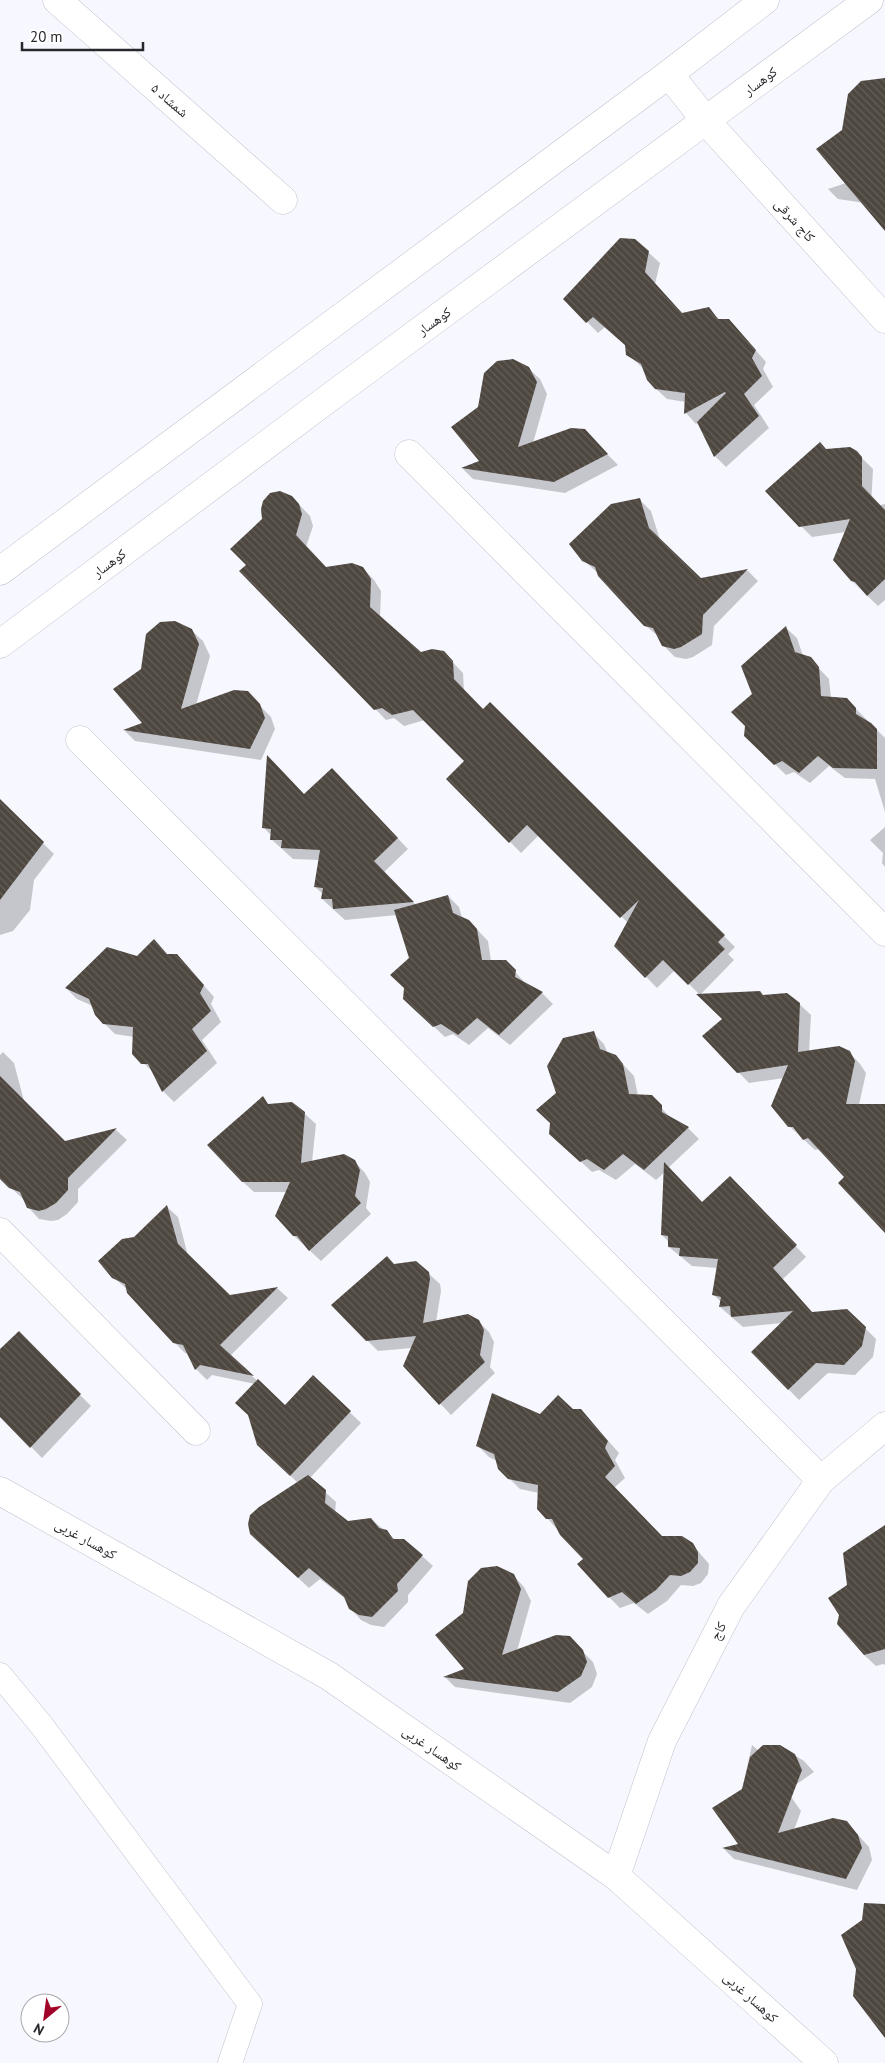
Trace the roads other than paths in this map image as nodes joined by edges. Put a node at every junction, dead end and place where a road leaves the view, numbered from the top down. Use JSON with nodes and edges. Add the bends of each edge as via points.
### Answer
{"nodes":[{"id":1,"x":57,"y":0,"type":"edge"},
{"id":2,"x":765,"y":0,"type":"edge"},
{"id":3,"x":869,"y":0,"type":"edge"},
{"id":4,"x":669,"y":74,"type":"junction"},
{"id":5,"x":706,"y":121,"type":"junction"},
{"id":6,"x":283,"y":200,"type":"dead end"},
{"id":7,"x":885,"y":319,"type":"edge"},
{"id":8,"x":409,"y":454,"type":"dead end"},
{"id":9,"x":0,"y":572,"type":"edge"},
{"id":10,"x":0,"y":644,"type":"edge"},
{"id":11,"x":80,"y":740,"type":"dead end"},
{"id":12,"x":885,"y":932,"type":"edge"},
{"id":13,"x":0,"y":1232,"type":"edge"},
{"id":14,"x":885,"y":1426,"type":"edge"},
{"id":15,"x":196,"y":1432,"type":"dead end"},
{"id":16,"x":821,"y":1480,"type":"junction"},
{"id":17,"x":0,"y":1491,"type":"edge"},
{"id":18,"x":0,"y":1675,"type":"edge"},
{"id":19,"x":616,"y":1876,"type":"junction"},
{"id":20,"x":230,"y":2063,"type":"edge"},
{"id":21,"x":824,"y":2063,"type":"edge"}],
"edges":[{"from":1,"to":6,"type":"street","name":"شمشاد ۵"},
{"from":2,"to":4,"type":"street"},
{"from":3,"to":5,"type":"street","name":"کوهسار"},
{"from":4,"to":5,"type":"street","name":"کاج شرقی"},
{"from":4,"to":9,"type":"street"},
{"from":5,"to":7,"type":"street","name":"کاج شرقی"},
{"from":5,"to":10,"type":"street","name":"کوهسار"},
{"from":8,"to":12,"type":"street"},
{"from":11,"to":16,"type":"street"},
{"from":13,"to":15,"type":"street"},
{"from":14,"to":16,"type":"street","name":"کاج"},
{"from":16,"to":19,"type":"street","name":"کاج","via":[[731,1606],[662,1741]]},
{"from":17,"to":19,"type":"street","name":"کوهسار غربی","via":[[329,1676]]},
{"from":18,"to":20,"type":"lane","via":[[48,1734],[250,2004]]},
{"from":19,"to":21,"type":"street","name":"کوهسار غربی"}]}
